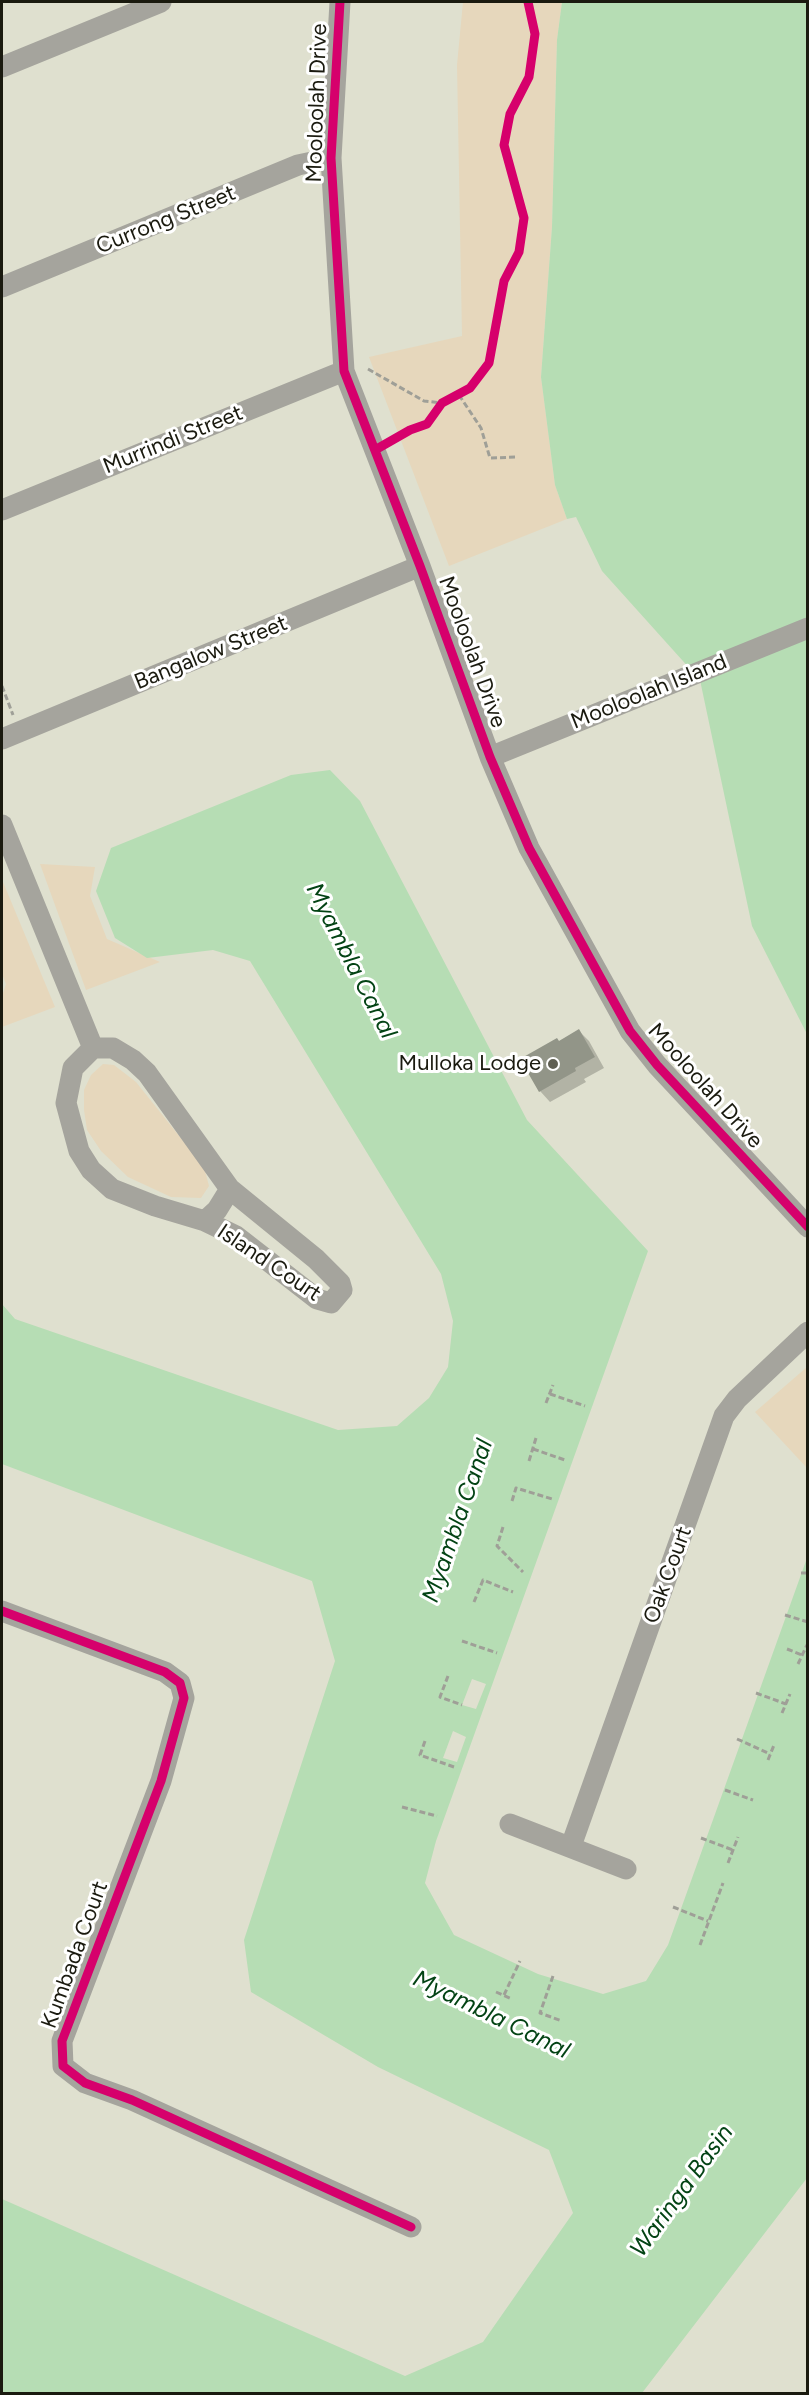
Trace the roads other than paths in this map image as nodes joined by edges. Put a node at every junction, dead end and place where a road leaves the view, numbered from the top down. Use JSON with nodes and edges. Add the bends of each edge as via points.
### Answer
{"nodes":[{"id":1,"x":161,"y":2,"type":"edge"},
{"id":2,"x":340,"y":2,"type":"edge"},
{"id":3,"x":2,"y":67,"type":"edge"},
{"id":4,"x":332,"y":158,"type":"junction"},
{"id":5,"x":2,"y":287,"type":"edge"},
{"id":6,"x":344,"y":371,"type":"junction"},
{"id":7,"x":2,"y":510,"type":"edge"},
{"id":8,"x":420,"y":566,"type":"junction"},
{"id":9,"x":807,"y":628,"type":"edge"},
{"id":10,"x":11,"y":735,"type":"edge"},
{"id":11,"x":490,"y":757,"type":"junction"},
{"id":12,"x":2,"y":825,"type":"edge"},
{"id":13,"x":93,"y":1048,"type":"junction"},
{"id":14,"x":230,"y":1189,"type":"junction"},
{"id":15,"x":206,"y":1221,"type":"junction"},
{"id":16,"x":807,"y":1227,"type":"edge"},
{"id":17,"x":807,"y":1332,"type":"edge"},
{"id":18,"x":2,"y":1611,"type":"edge"},
{"id":19,"x":510,"y":1824,"type":"dead end"},
{"id":20,"x":572,"y":1846,"type":"junction"},
{"id":21,"x":626,"y":1869,"type":"dead end"},
{"id":22,"x":411,"y":2227,"type":"dead end"}],
"edges":[{"from":1,"to":3,"type":"street"},
{"from":2,"to":4,"type":"street","name":"Mooloolah Drive"},
{"from":4,"to":5,"type":"street","name":"Currong Street","via":[[298,165]]},
{"from":4,"to":6,"type":"street","name":"Mooloolah Drive"},
{"from":6,"to":7,"type":"street","name":"Murrindi Street"},
{"from":6,"to":8,"type":"street","name":"Mooloolah Drive"},
{"from":8,"to":10,"type":"street","name":"Bangalow Street"},
{"from":8,"to":11,"type":"street","name":"Mooloolah Drive"},
{"from":9,"to":11,"type":"street","name":"Mooloolah Island"},
{"from":11,"to":16,"type":"street","name":"Mooloolah Drive","via":[[529,848],[630,1031]]},
{"from":12,"to":13,"type":"street"},
{"from":13,"to":14,"type":"street","name":"Island Court","via":[[113,1048],[147,1074]]},
{"from":13,"to":15,"type":"street","name":"Island Court","via":[[73,1068],[66,1102],[79,1151],[91,1170],[112,1189]]},
{"from":14,"to":15,"type":"street"},
{"from":14,"to":15,"type":"street","name":"Island Court","via":[[315,1259],[340,1282],[342,1290],[331,1304],[317,1299],[236,1236]]},
{"from":17,"to":20,"type":"street","name":"Oak Court","via":[[736,1399],[724,1416]]},
{"from":18,"to":22,"type":"street","name":"Kumbada Court","via":[[165,1672],[180,1683],[184,1698],[161,1781],[62,2041],[63,2066],[85,2083],[132,2100]]},
{"from":19,"to":20,"type":"street"},
{"from":20,"to":21,"type":"street"}]}
